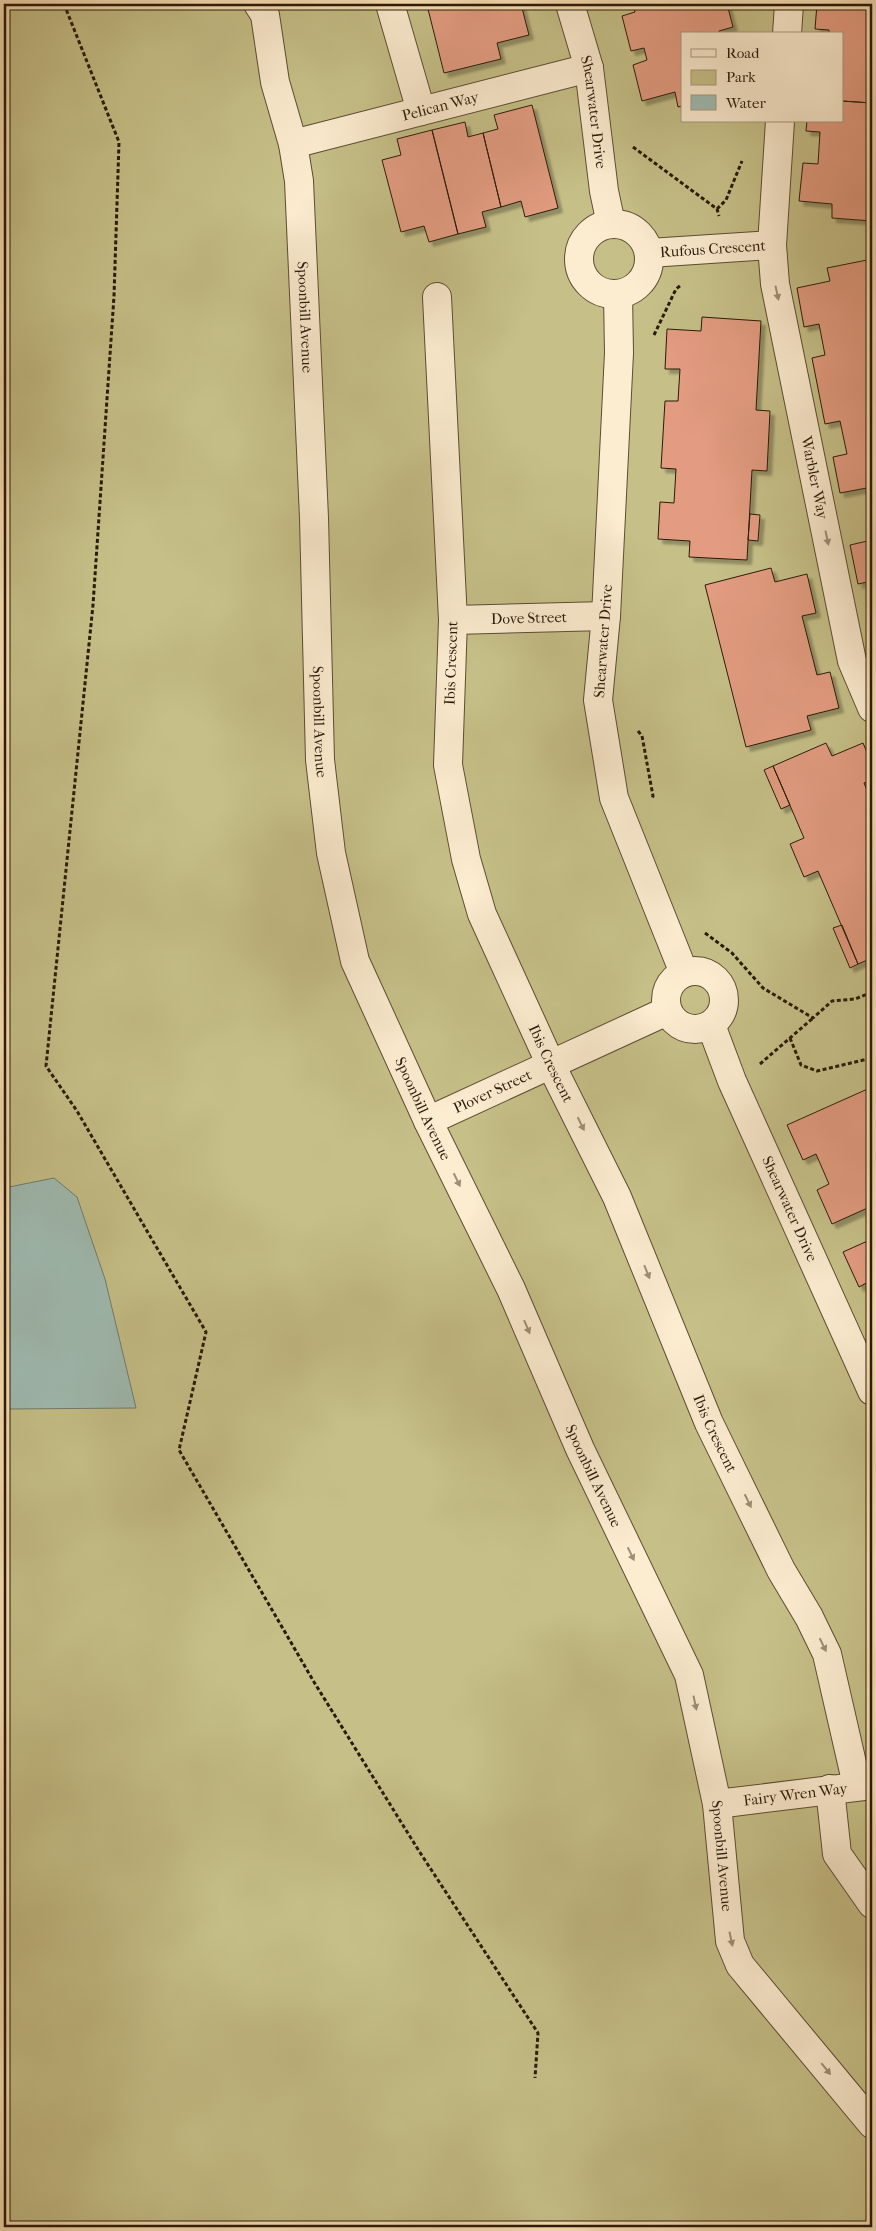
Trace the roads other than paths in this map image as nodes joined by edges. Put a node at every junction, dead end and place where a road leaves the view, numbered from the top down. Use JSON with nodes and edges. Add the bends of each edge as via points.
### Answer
{"nodes":[{"id":1,"x":258,"y":4,"type":"edge"},
{"id":2,"x":390,"y":4,"type":"edge"},
{"id":3,"x":570,"y":4,"type":"edge"},
{"id":4,"x":789,"y":4,"type":"edge"},
{"id":5,"x":787,"y":32,"type":"edge"},
{"id":6,"x":589,"y":68,"type":"junction"},
{"id":7,"x":420,"y":111,"type":"junction"},
{"id":8,"x":780,"y":122,"type":"edge"},
{"id":9,"x":293,"y":144,"type":"junction"},
{"id":10,"x":611,"y":224,"type":"junction"},
{"id":11,"x":772,"y":245,"type":"junction"},
{"id":12,"x":648,"y":253,"type":"junction"},
{"id":13,"x":618,"y":294,"type":"junction"},
{"id":14,"x":437,"y":297,"type":"dead end"},
{"id":15,"x":606,"y":616,"type":"junction"},
{"id":16,"x":453,"y":620,"type":"junction"},
{"id":17,"x":872,"y":708,"type":"edge"},
{"id":18,"x":684,"y":973,"type":"junction"},
{"id":19,"x":667,"y":1011,"type":"junction"},
{"id":20,"x":710,"y":1025,"type":"junction"},
{"id":21,"x":551,"y":1065,"type":"junction"},
{"id":22,"x":428,"y":1121,"type":"junction"},
{"id":23,"x":872,"y":1391,"type":"edge"},
{"id":24,"x":865,"y":1785,"type":"edge"},
{"id":25,"x":830,"y":1789,"type":"junction"},
{"id":26,"x":717,"y":1804,"type":"junction"},
{"id":27,"x":872,"y":1904,"type":"edge"},
{"id":28,"x":872,"y":2124,"type":"edge"}],
"edges":[{"from":1,"to":9,"type":"street","name":"Spoonbill Avenue","via":[[265,15],[275,82]]},
{"from":2,"to":7,"type":"street"},
{"from":3,"to":6,"type":"street","name":"Shearwater Drive"},
{"from":4,"to":5,"type":"street"},
{"from":6,"to":7,"type":"street","name":"Pelican Way"},
{"from":6,"to":10,"type":"street","name":"Shearwater Drive"},
{"from":7,"to":9,"type":"street","name":"Pelican Way"},
{"from":8,"to":11,"type":"street","name":"Rufous Crescent"},
{"from":9,"to":22,"type":"street","name":"Spoonbill Avenue","via":[[299,181],[320,760],[331,853],[355,961]]},
{"from":10,"to":12,"type":"street","via":[[624,225],[636,231]]},
{"from":10,"to":13,"type":"street","via":[[597,227],[586,236],[578,263],[582,276],[591,287],[604,294]]},
{"from":11,"to":12,"type":"street","name":"Rufous Crescent"},
{"from":11,"to":17,"type":"street","name":"Warbler Way","one_way":true,"via":[[775,284],[852,661]]},
{"from":12,"to":13,"type":"street","via":[[648,268],[642,280],[631,290]]},
{"from":13,"to":15,"type":"street","name":"Shearwater Drive","via":[[619,353]]},
{"from":14,"to":16,"type":"street","name":"Ibis Crescent"},
{"from":15,"to":16,"type":"street","name":"Dove Street"},
{"from":15,"to":18,"type":"street","name":"Shearwater Drive","via":[[598,700],[614,798]]},
{"from":16,"to":21,"type":"street","name":"Ibis Crescent","via":[[448,765],[466,859],[482,914]]},
{"from":18,"to":19,"type":"street","via":[[668,986],[665,998]]},
{"from":18,"to":20,"type":"street","via":[[690,970],[705,972],[718,979],[725,993],[725,1005],[720,1017]]},
{"from":19,"to":20,"type":"street","via":[[675,1022],[686,1028],[699,1029]]},
{"from":19,"to":21,"type":"street","name":"Plover Street"},
{"from":20,"to":23,"type":"street","name":"Shearwater Drive","via":[[732,1081]]},
{"from":21,"to":22,"type":"street","name":"Plover Street"},
{"from":21,"to":24,"type":"street","name":"Ibis Crescent","one_way":true,"via":[[616,1197],[709,1423],[827,1654]]},
{"from":22,"to":26,"type":"street","name":"Spoonbill Avenue","one_way":true,"via":[[511,1289],[580,1450],[689,1675]]},
{"from":24,"to":25,"type":"street","name":"Fairy Wren Way"},
{"from":25,"to":26,"type":"street","name":"Fairy Wren Way"},
{"from":25,"to":27,"type":"street","via":[[837,1854]]},
{"from":26,"to":28,"type":"street","name":"Spoonbill Avenue","one_way":true,"via":[[730,1941],[740,1964]]}]}
